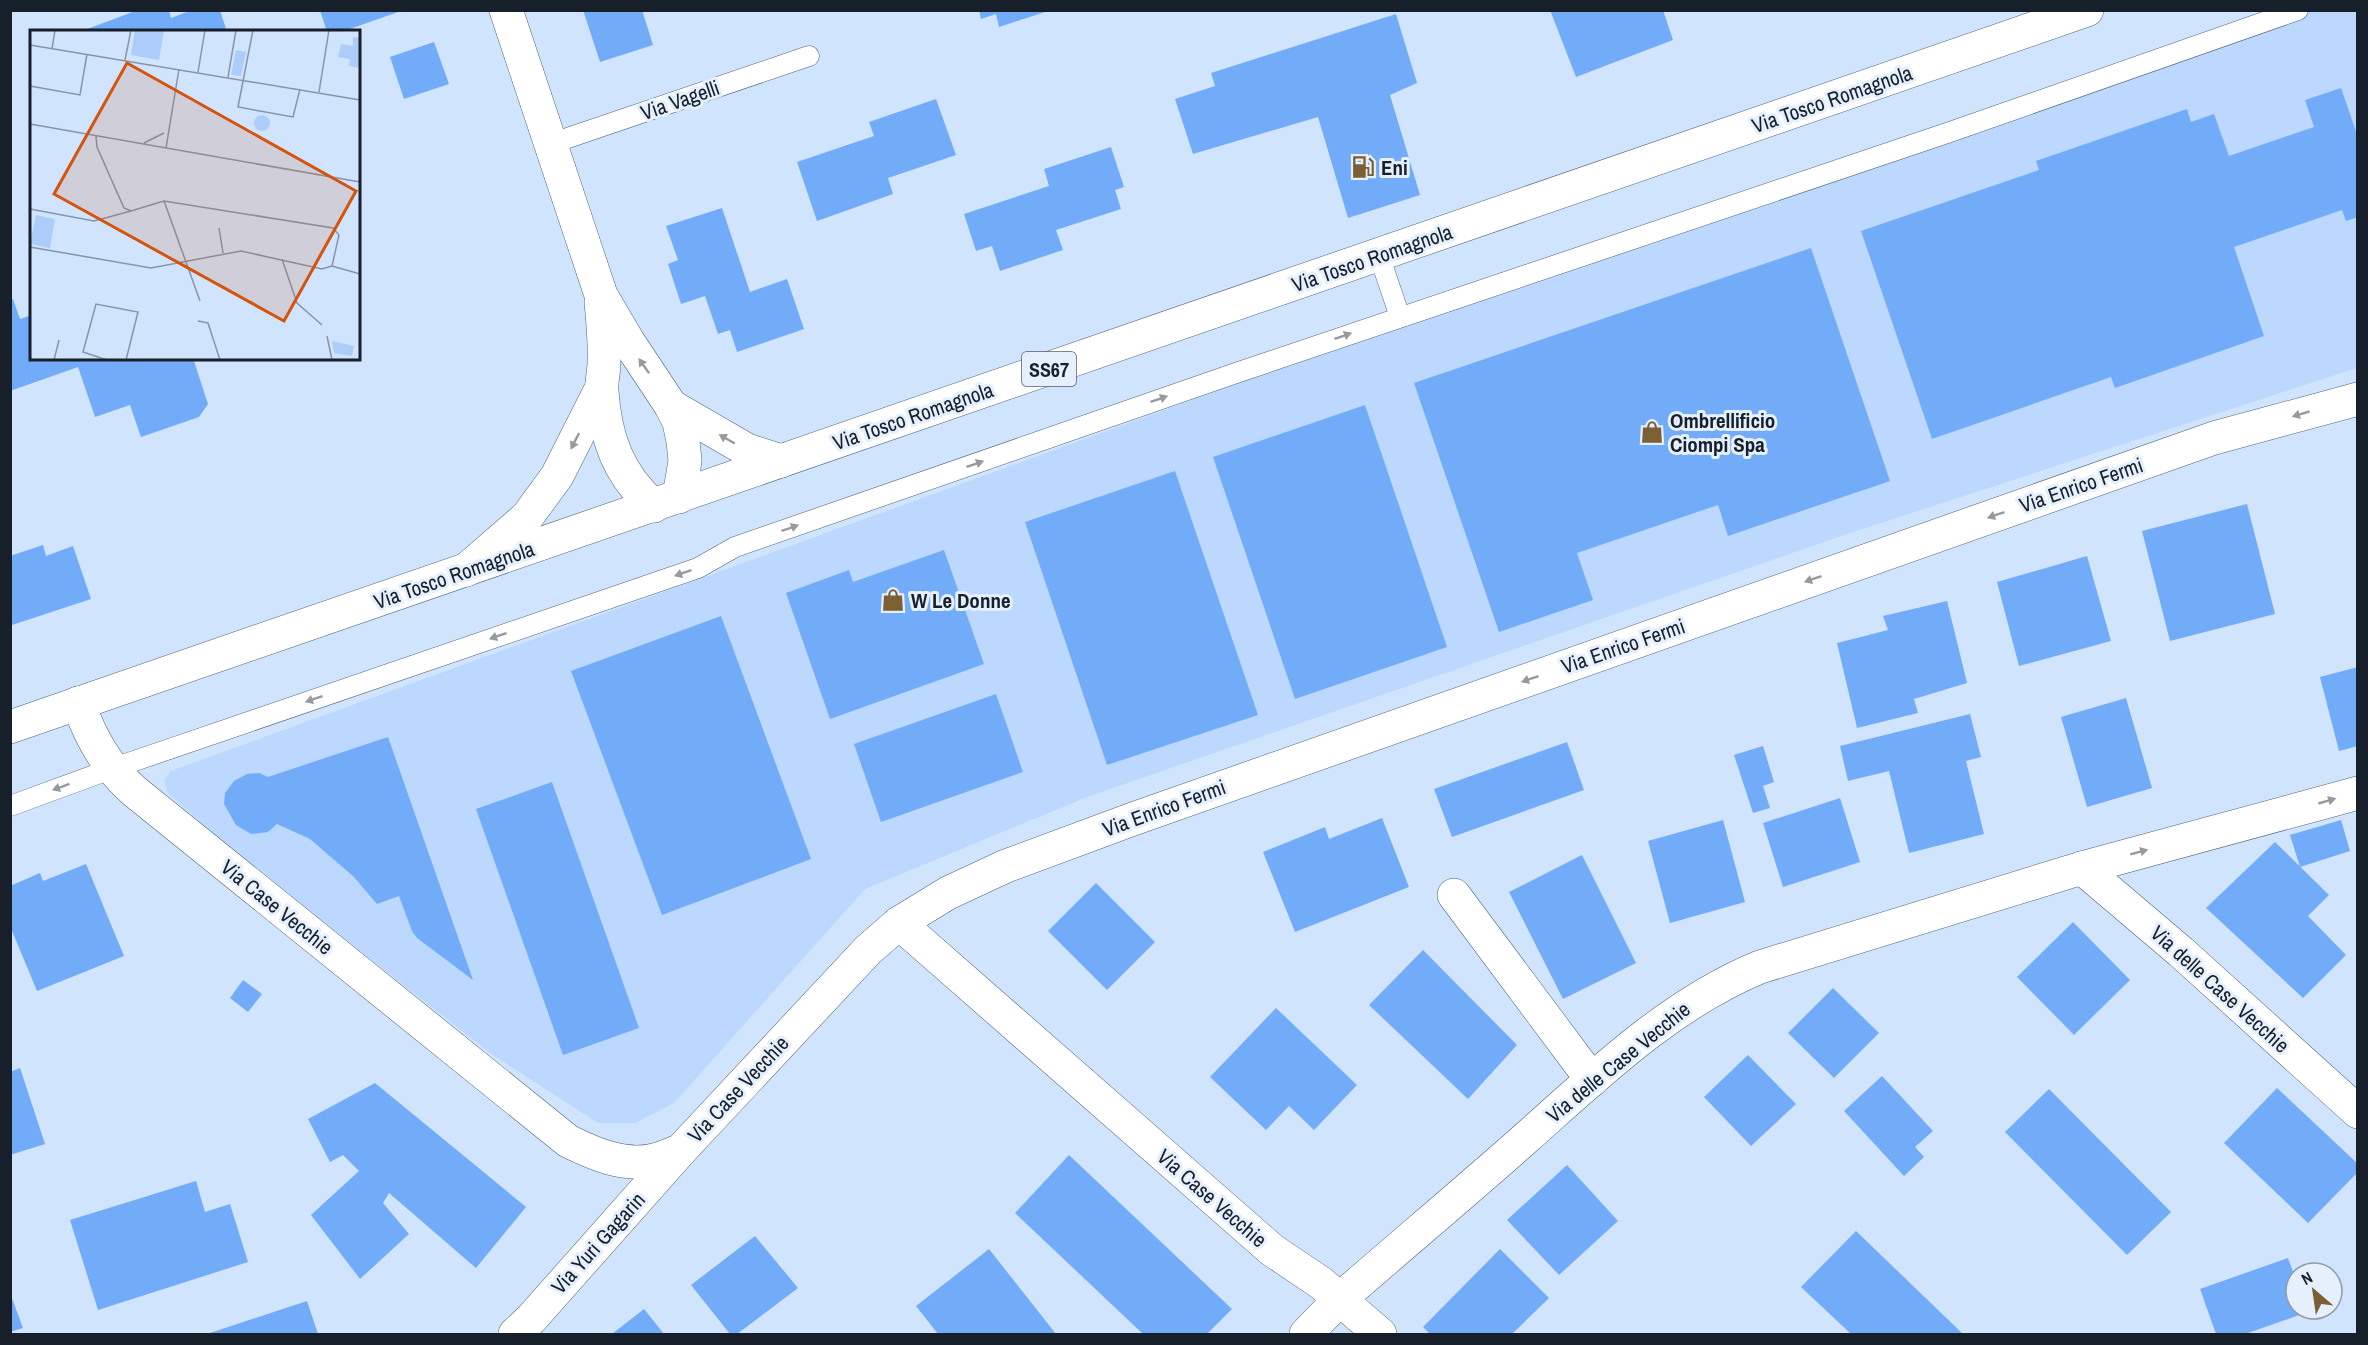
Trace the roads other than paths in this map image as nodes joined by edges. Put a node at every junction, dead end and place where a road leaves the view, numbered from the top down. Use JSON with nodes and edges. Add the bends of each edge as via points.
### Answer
{"nodes":[{"id":1,"x":506,"y":10,"type":"edge"},
{"id":2,"x":2087,"y":10,"type":"edge"},
{"id":3,"x":2298,"y":10,"type":"edge"},
{"id":4,"x":809,"y":56,"type":"dead end"},
{"id":5,"x":550,"y":144,"type":"junction"},
{"id":6,"x":1379,"y":255,"type":"junction"},
{"id":7,"x":601,"y":295,"type":"junction"},
{"id":8,"x":1400,"y":317,"type":"junction"},
{"id":9,"x":601,"y":389,"type":"junction"},
{"id":10,"x":2358,"y":399,"type":"edge"},
{"id":11,"x":670,"y":406,"type":"junction"},
{"id":12,"x":781,"y":460,"type":"junction"},
{"id":13,"x":666,"y":502,"type":"junction"},
{"id":14,"x":466,"y":571,"type":"junction"},
{"id":15,"x":78,"y":703,"type":"junction"},
{"id":16,"x":10,"y":727,"type":"edge"},
{"id":17,"x":111,"y":769,"type":"junction"},
{"id":18,"x":2358,"y":793,"type":"edge"},
{"id":19,"x":10,"y":806,"type":"edge"},
{"id":20,"x":2082,"y":868,"type":"junction"},
{"id":21,"x":1454,"y":895,"type":"dead end"},
{"id":22,"x":899,"y":923,"type":"junction"},
{"id":23,"x":1592,"y":1080,"type":"junction"},
{"id":24,"x":2358,"y":1112,"type":"edge"},
{"id":25,"x":681,"y":1150,"type":"junction"},
{"id":26,"x":1340,"y":1299,"type":"junction"},
{"id":27,"x":515,"y":1335,"type":"edge"},
{"id":28,"x":1306,"y":1335,"type":"edge"},
{"id":29,"x":1380,"y":1335,"type":"edge"}],
"edges":[{"from":1,"to":5,"type":"street"},
{"from":2,"to":6,"type":"street","name":"Via Tosco Romagnola","number":"SS67"},
{"from":3,"to":8,"type":"lane","via":[[1939,136]]},
{"from":4,"to":5,"type":"lane","name":"Via Vagelli"},
{"from":5,"to":7,"type":"street"},
{"from":6,"to":8,"type":"lane"},
{"from":6,"to":12,"type":"street","name":"Via Tosco Romagnola","number":"SS67"},
{"from":7,"to":9,"type":"street"},
{"from":11,"to":7,"type":"street","one_way":true},
{"from":8,"to":17,"type":"lane","via":[[735,547],[698,568]]},
{"from":9,"to":13,"type":"street","via":[[617,459],[629,481]]},
{"from":9,"to":14,"type":"street","one_way":true,"via":[[557,476],[527,517]]},
{"from":10,"to":22,"type":"street","name":"Via Enrico Fermi","one_way":true,"via":[[2203,442],[1132,819],[1006,866],[948,893]]},
{"from":12,"to":11,"type":"street","one_way":true,"via":[[747,450]]},
{"from":11,"to":13,"type":"street","via":[[679,422],[685,461]]},
{"from":12,"to":13,"type":"street","name":"Via Tosco Romagnola","number":"SS67"},
{"from":13,"to":14,"type":"street","name":"Via Tosco Romagnola","number":"SS67"},
{"from":14,"to":15,"type":"street","name":"Via Tosco Romagnola","number":"SS67"},
{"from":15,"to":16,"type":"street","name":"Via Tosco Romagnola","number":"SS67"},
{"from":15,"to":17,"type":"street","name":"Via Case Vecchie","via":[[93,740]]},
{"from":17,"to":19,"type":"lane","one_way":true},
{"from":17,"to":25,"type":"street","name":"Via Case Vecchie","via":[[568,1141],[594,1154],[630,1161],[653,1160]]},
{"from":20,"to":18,"type":"street","name":"Via delle Case Vecchie","one_way":true},
{"from":20,"to":23,"type":"street","name":"Via delle Case Vecchie","via":[[1760,967],[1727,981],[1653,1029]]},
{"from":20,"to":24,"type":"street","name":"Via delle Case Vecchie"},
{"from":21,"to":23,"type":"street"},
{"from":22,"to":25,"type":"street","name":"Via Case Vecchie","via":[[868,950]]},
{"from":22,"to":26,"type":"street","name":"Via Case Vecchie","via":[[1272,1250]]},
{"from":23,"to":26,"type":"street","name":"Via delle Case Vecchie"},
{"from":25,"to":27,"type":"street","name":"Via Yuri Gagarin"},
{"from":26,"to":28,"type":"street","name":"Via delle Case Vecchie"},
{"from":26,"to":29,"type":"street","name":"Via Case Vecchie"}]}
